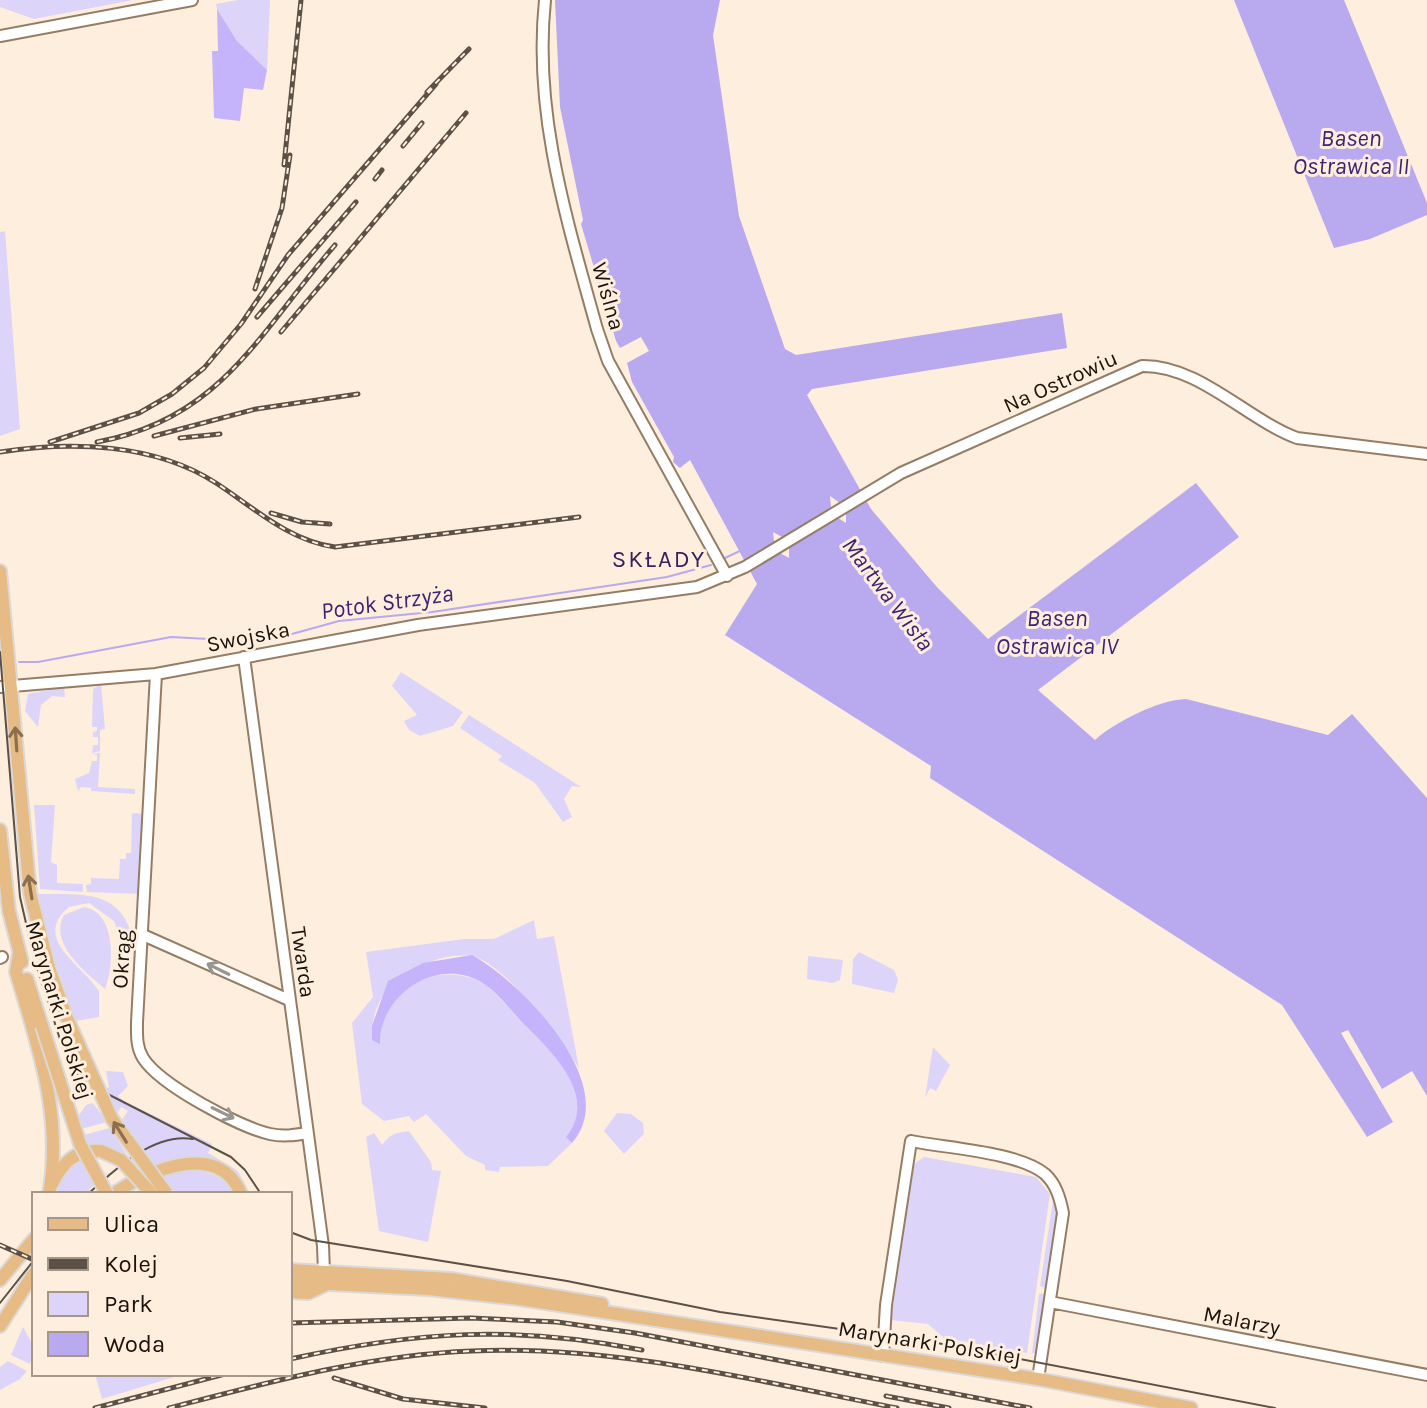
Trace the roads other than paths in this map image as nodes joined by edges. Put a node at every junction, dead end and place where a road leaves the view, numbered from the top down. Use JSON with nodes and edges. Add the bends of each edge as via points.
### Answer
{"nodes":[{"id":1,"x":192,"y":0,"type":"edge"},
{"id":2,"x":545,"y":0,"type":"edge"},
{"id":3,"x":0,"y":36,"type":"edge"},
{"id":4,"x":1427,"y":454,"type":"edge"},
{"id":5,"x":0,"y":571,"type":"edge"},
{"id":6,"x":727,"y":576,"type":"junction"},
{"id":7,"x":244,"y":657,"type":"junction"},
{"id":8,"x":156,"y":674,"type":"junction"},
{"id":9,"x":6,"y":687,"type":"edge"},
{"id":10,"x":0,"y":830,"type":"edge"},
{"id":11,"x":143,"y":935,"type":"junction"},
{"id":12,"x":19,"y":954,"type":"junction"},
{"id":13,"x":289,"y":1000,"type":"junction"},
{"id":14,"x":307,"y":1133,"type":"junction"},
{"id":15,"x":50,"y":1190,"type":"edge"},
{"id":16,"x":109,"y":1192,"type":"edge"},
{"id":17,"x":114,"y":1192,"type":"edge"},
{"id":18,"x":150,"y":1192,"type":"edge"},
{"id":19,"x":166,"y":1192,"type":"edge"},
{"id":20,"x":239,"y":1192,"type":"edge"},
{"id":21,"x":32,"y":1241,"type":"edge"},
{"id":22,"x":292,"y":1270,"type":"edge"},
{"id":23,"x":32,"y":1276,"type":"edge"},
{"id":24,"x":326,"y":1278,"type":"junction"},
{"id":25,"x":0,"y":1280,"type":"edge"},
{"id":26,"x":292,"y":1282,"type":"edge"},
{"id":27,"x":292,"y":1292,"type":"edge"},
{"id":28,"x":1050,"y":1302,"type":"junction"},
{"id":29,"x":0,"y":1326,"type":"edge"},
{"id":30,"x":883,"y":1356,"type":"junction"},
{"id":31,"x":1427,"y":1375,"type":"edge"},
{"id":32,"x":1038,"y":1379,"type":"junction"},
{"id":33,"x":1191,"y":1408,"type":"edge"}],
"edges":[{"from":1,"to":3,"type":"street"},
{"from":2,"to":6,"type":"street","name":"Wiślna","via":[[541,61],[546,123],[597,329],[608,361]]},
{"from":4,"to":6,"type":"street","name":"Na Ostrowiu","via":[[1297,438],[1194,381],[1142,366],[910,469]]},
{"from":5,"to":9,"type":"main road","name":"Marynarki Polskiej"},
{"from":6,"to":7,"type":"street","name":"Swojska","via":[[685,590],[418,625]]},
{"from":7,"to":8,"type":"street","name":"Swojska"},
{"from":7,"to":13,"type":"street","name":"Twarda"},
{"from":8,"to":9,"type":"street","name":"Swojska"},
{"from":8,"to":11,"type":"street","name":"Okrąg"},
{"from":19,"to":9,"type":"main road","name":"Marynarki Polskiej","one_way":true,"bridge":true,"via":[[112,1119],[49,968],[30,893]]},
{"from":10,"to":12,"type":"main road","name":"Marynarki Polskiej"},
{"from":13,"to":11,"type":"street","one_way":true},
{"from":11,"to":14,"type":"street","name":"Okrąg","one_way":true,"via":[[139,1051],[160,1076],[259,1131],[279,1136]]},
{"from":12,"to":15,"type":"main road","via":[[16,972],[49,1083],[54,1136]]},
{"from":12,"to":16,"type":"main road","name":"Marynarki Polskiej","bridge":true,"via":[[80,1144]]},
{"from":13,"to":14,"type":"street","name":"Twarda"},
{"from":14,"to":24,"type":"street","name":"Twarda"},
{"from":15,"to":18,"type":"main road","bridge":true,"via":[[61,1167],[90,1150],[121,1160]]},
{"from":17,"to":20,"type":"main road","via":[[158,1168],[188,1163],[213,1167]]},
{"from":21,"to":25,"type":"main road"},
{"from":22,"to":24,"type":"main road","name":"Marynarki Polskiej"},
{"from":23,"to":29,"type":"main road"},
{"from":24,"to":26,"type":"main road","name":"Marynarki Polskiej"},
{"from":24,"to":27,"type":"main road","via":[[308,1293]]},
{"from":24,"to":30,"type":"main road","name":"Marynarki Polskiej","via":[[451,1279],[642,1312],[662,1321]]},
{"from":28,"to":30,"type":"street","via":[[1063,1213],[1050,1179],[1021,1162],[911,1141]]},
{"from":28,"to":31,"type":"street","name":"Malarzy"},
{"from":28,"to":32,"type":"street"},
{"from":30,"to":32,"type":"main road","name":"Marynarki Polskiej"},
{"from":32,"to":33,"type":"main road","name":"Marynarki Polskiej"}]}
